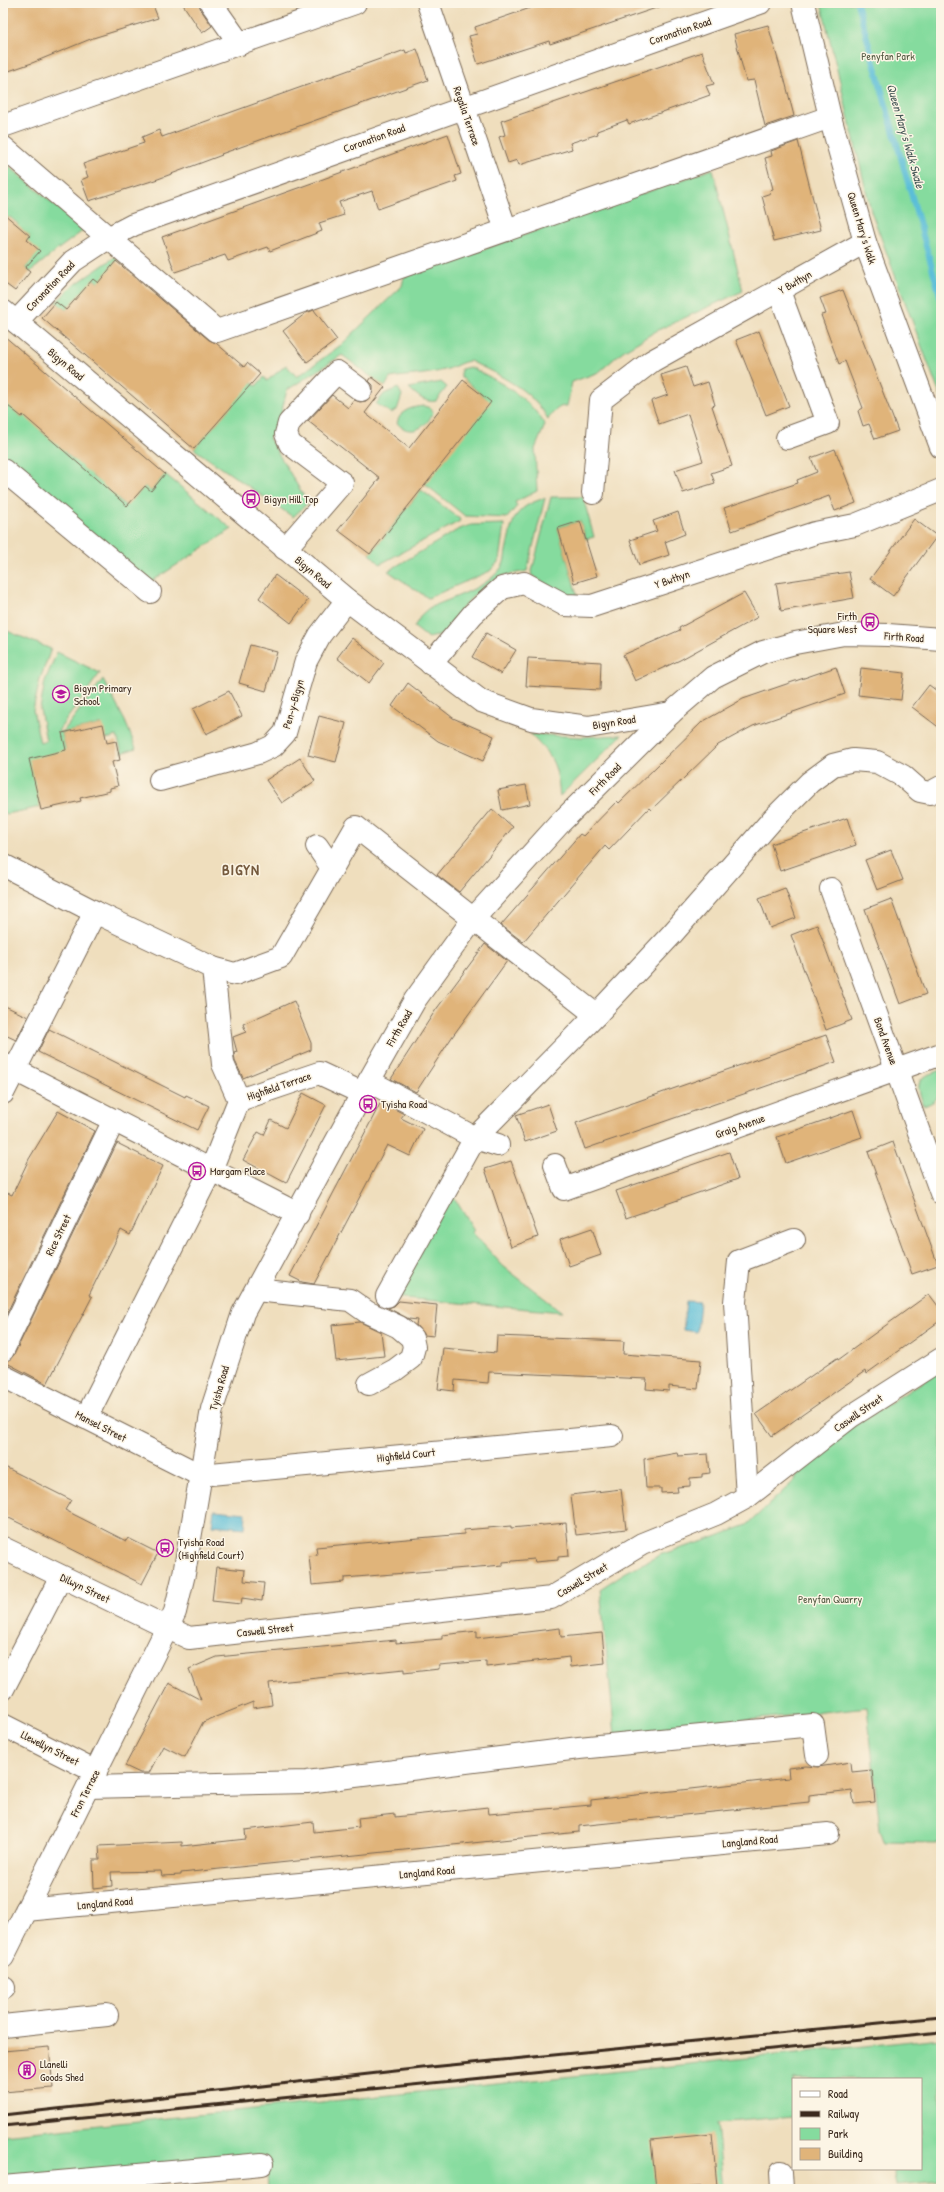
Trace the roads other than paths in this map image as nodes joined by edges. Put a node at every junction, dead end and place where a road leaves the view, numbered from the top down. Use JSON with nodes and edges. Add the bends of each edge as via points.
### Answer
{"nodes":[{"id":1,"x":211,"y":3,"type":"edge"},
{"id":2,"x":355,"y":3,"type":"edge"},
{"id":3,"x":428,"y":3,"type":"edge"},
{"id":4,"x":760,"y":3,"type":"edge"},
{"id":5,"x":803,"y":3,"type":"edge"},
{"id":6,"x":240,"y":44,"type":"junction"},
{"id":7,"x":463,"y":106,"type":"junction"},
{"id":8,"x":830,"y":117,"type":"junction"},
{"id":9,"x":3,"y":126,"type":"edge"},
{"id":10,"x":3,"y":147,"type":"edge"},
{"id":11,"x":506,"y":230,"type":"junction"},
{"id":12,"x":108,"y":238,"type":"junction"},
{"id":13,"x":865,"y":242,"type":"junction"},
{"id":14,"x":779,"y":291,"type":"junction"},
{"id":15,"x":9,"y":316,"type":"edge"},
{"id":16,"x":361,"y":390,"type":"dead end"},
{"id":17,"x":787,"y":438,"type":"dead end"},
{"id":18,"x":941,"y":447,"type":"edge"},
{"id":19,"x":3,"y":470,"type":"edge"},
{"id":20,"x":941,"y":490,"type":"edge"},
{"id":21,"x":593,"y":493,"type":"dead end"},
{"id":22,"x":285,"y":549,"type":"junction"},
{"id":23,"x":150,"y":592,"type":"dead end"},
{"id":24,"x":347,"y":600,"type":"junction"},
{"id":25,"x":941,"y":639,"type":"edge"},
{"id":26,"x":431,"y":664,"type":"junction"},
{"id":27,"x":671,"y":713,"type":"junction"},
{"id":28,"x":160,"y":780,"type":"dead end"},
{"id":29,"x":941,"y":787,"type":"edge"},
{"id":30,"x":317,"y":846,"type":"dead end"},
{"id":31,"x":3,"y":865,"type":"edge"},
{"id":32,"x":332,"y":868,"type":"junction"},
{"id":33,"x":831,"y":889,"type":"dead end"},
{"id":34,"x":95,"y":912,"type":"junction"},
{"id":35,"x":474,"y":918,"type":"junction"},
{"id":36,"x":213,"y":968,"type":"junction"},
{"id":37,"x":596,"y":1015,"type":"junction"},
{"id":38,"x":941,"y":1054,"type":"edge"},
{"id":39,"x":9,"y":1067,"type":"edge"},
{"id":40,"x":896,"y":1070,"type":"junction"},
{"id":41,"x":365,"y":1087,"type":"junction"},
{"id":42,"x":3,"y":1093,"type":"edge"},
{"id":43,"x":239,"y":1100,"type":"junction"},
{"id":44,"x":114,"y":1120,"type":"junction"},
{"id":45,"x":474,"y":1138,"type":"junction"},
{"id":46,"x":498,"y":1145,"type":"dead end"},
{"id":47,"x":555,"y":1165,"type":"dead end"},
{"id":48,"x":211,"y":1170,"type":"junction"},
{"id":49,"x":941,"y":1193,"type":"edge"},
{"id":50,"x":298,"y":1214,"type":"junction"},
{"id":51,"x":794,"y":1240,"type":"dead end"},
{"id":52,"x":256,"y":1290,"type":"junction"},
{"id":53,"x":387,"y":1296,"type":"dead end"},
{"id":54,"x":3,"y":1350,"type":"edge"},
{"id":55,"x":941,"y":1359,"type":"edge"},
{"id":56,"x":3,"y":1376,"type":"edge"},
{"id":57,"x":369,"y":1384,"type":"dead end"},
{"id":58,"x":86,"y":1418,"type":"junction"},
{"id":59,"x":612,"y":1436,"type":"dead end"},
{"id":60,"x":200,"y":1475,"type":"junction"},
{"id":61,"x":747,"y":1497,"type":"junction"},
{"id":62,"x":3,"y":1548,"type":"edge"},
{"id":63,"x":61,"y":1576,"type":"junction"},
{"id":64,"x":168,"y":1629,"type":"junction"},
{"id":65,"x":3,"y":1689,"type":"edge"},
{"id":66,"x":3,"y":1725,"type":"edge"},
{"id":67,"x":818,"y":1755,"type":"dead end"},
{"id":68,"x":92,"y":1779,"type":"junction"},
{"id":69,"x":828,"y":1834,"type":"dead end"},
{"id":70,"x":26,"y":1910,"type":"junction"},
{"id":71,"x":3,"y":1957,"type":"edge"},
{"id":72,"x":107,"y":2016,"type":"dead end"},
{"id":73,"x":3,"y":2026,"type":"edge"},
{"id":74,"x":262,"y":2164,"type":"dead end"},
{"id":75,"x":130,"y":2182,"type":"edge"},
{"id":76,"x":3,"y":2187,"type":"edge"}],
"edges":[{"from":1,"to":6,"type":"street"},
{"from":2,"to":6,"type":"street"},
{"from":3,"to":7,"type":"street","name":"Regalia Terrace"},
{"from":4,"to":7,"type":"street","name":"Coronation Road"},
{"from":5,"to":8,"type":"street","name":"Queen Mary's Walk"},
{"from":6,"to":9,"type":"street"},
{"from":7,"to":11,"type":"street","name":"Regalia Terrace"},
{"from":7,"to":12,"type":"street","name":"Coronation Road","via":[[133,225]]},
{"from":8,"to":11,"type":"street"},
{"from":8,"to":13,"type":"street","name":"Queen Mary's Walk"},
{"from":10,"to":12,"type":"street"},
{"from":11,"to":12,"type":"street","via":[[217,331]]},
{"from":12,"to":15,"type":"street","name":"Coronation Road","via":[[73,261]]},
{"from":13,"to":14,"type":"street","name":"Y Bwthyn"},
{"from":13,"to":18,"type":"street","name":"Queen Mary's Walk"},
{"from":14,"to":17,"type":"street","via":[[828,423]]},
{"from":14,"to":21,"type":"street","name":"Y Bwthyn","via":[[652,360],[601,400]]},
{"from":15,"to":22,"type":"street","name":"Bigyn Road"},
{"from":16,"to":22,"type":"street","via":[[337,372],[289,423],[286,434],[290,444],[342,483]]},
{"from":19,"to":23,"type":"street"},
{"from":20,"to":26,"type":"street","name":"Y Bwthyn","via":[[855,525],[815,533],[592,606],[566,605],[524,583],[502,588],[473,614]]},
{"from":22,"to":24,"type":"street","name":"Bigyn Road"},
{"from":24,"to":26,"type":"street","name":"Bigyn Road"},
{"from":24,"to":28,"type":"street","name":"Pen-y-Bigyn","via":[[320,635],[306,661],[285,733],[273,746],[258,753]]},
{"from":25,"to":27,"type":"street","name":"Firth Road","via":[[844,634],[783,646],[763,652],[713,678]]},
{"from":26,"to":27,"type":"street","name":"Bigyn Road","via":[[481,701],[531,719],[588,727]]},
{"from":27,"to":35,"type":"street","name":"Firth Road","via":[[560,823]]},
{"from":29,"to":37,"type":"street","via":[[930,793],[920,791],[903,776],[877,762],[853,760],[833,765],[810,782],[773,819],[672,934]]},
{"from":30,"to":32,"type":"street"},
{"from":31,"to":34,"type":"street"},
{"from":32,"to":35,"type":"street","via":[[356,827]]},
{"from":32,"to":36,"type":"street","via":[[281,957],[235,974]]},
{"from":33,"to":40,"type":"street","name":"Bond Avenue"},
{"from":34,"to":36,"type":"street"},
{"from":34,"to":39,"type":"street"},
{"from":35,"to":37,"type":"street"},
{"from":35,"to":41,"type":"street","name":"Firth Road","via":[[415,1000]]},
{"from":36,"to":43,"type":"street","via":[[223,1064]]},
{"from":37,"to":45,"type":"street"},
{"from":38,"to":40,"type":"street","name":"Graig Avenue"},
{"from":39,"to":42,"type":"street"},
{"from":39,"to":44,"type":"street"},
{"from":40,"to":47,"type":"street","name":"Graig Avenue","via":[[564,1189]]},
{"from":40,"to":49,"type":"street","name":"Bond Avenue"},
{"from":41,"to":43,"type":"street","name":"Highfield Terrace","via":[[319,1073]]},
{"from":41,"to":45,"type":"street","name":"Highfield Terrace"},
{"from":41,"to":50,"type":"street","name":"Tyisha Road"},
{"from":43,"to":48,"type":"street"},
{"from":44,"to":48,"type":"street"},
{"from":44,"to":54,"type":"street","name":"Rice Street"},
{"from":45,"to":46,"type":"street","name":"Highfield Terrace"},
{"from":45,"to":53,"type":"street"},
{"from":48,"to":50,"type":"street"},
{"from":48,"to":58,"type":"street"},
{"from":50,"to":52,"type":"street","name":"Tyisha Road"},
{"from":51,"to":61,"type":"street","via":[[739,1261],[735,1302]]},
{"from":52,"to":57,"type":"street","via":[[350,1300],[367,1312],[399,1327],[412,1338],[414,1347],[411,1358]]},
{"from":52,"to":60,"type":"street","name":"Tyisha Road","via":[[243,1313],[225,1365],[212,1409]]},
{"from":55,"to":61,"type":"street","name":"Caswell Street","via":[[850,1417]]},
{"from":56,"to":58,"type":"street","name":"Mansel Street"},
{"from":58,"to":60,"type":"street","name":"Mansel Street"},
{"from":59,"to":60,"type":"street","name":"Highfield Court"},
{"from":60,"to":64,"type":"street","name":"Tyisha Road","via":[[184,1574]]},
{"from":61,"to":64,"type":"street","name":"Caswell Street","via":[[716,1514],[642,1544],[551,1598],[189,1638]]},
{"from":62,"to":63,"type":"street","name":"Dilwyn Street"},
{"from":63,"to":64,"type":"street","name":"Dilwyn Street"},
{"from":63,"to":65,"type":"street"},
{"from":64,"to":68,"type":"street","name":"Fron Terrace"},
{"from":66,"to":68,"type":"street","name":"Llewellyn Street"},
{"from":67,"to":68,"type":"street","via":[[813,1725],[579,1748],[307,1782]]},
{"from":68,"to":70,"type":"street","name":"Fron Terrace"},
{"from":69,"to":70,"type":"street","name":"Langland Road"},
{"from":70,"to":71,"type":"street","name":"Fron Terrace"},
{"from":72,"to":73,"type":"street"},
{"from":74,"to":75,"type":"street"},
{"from":75,"to":76,"type":"street"}]}
